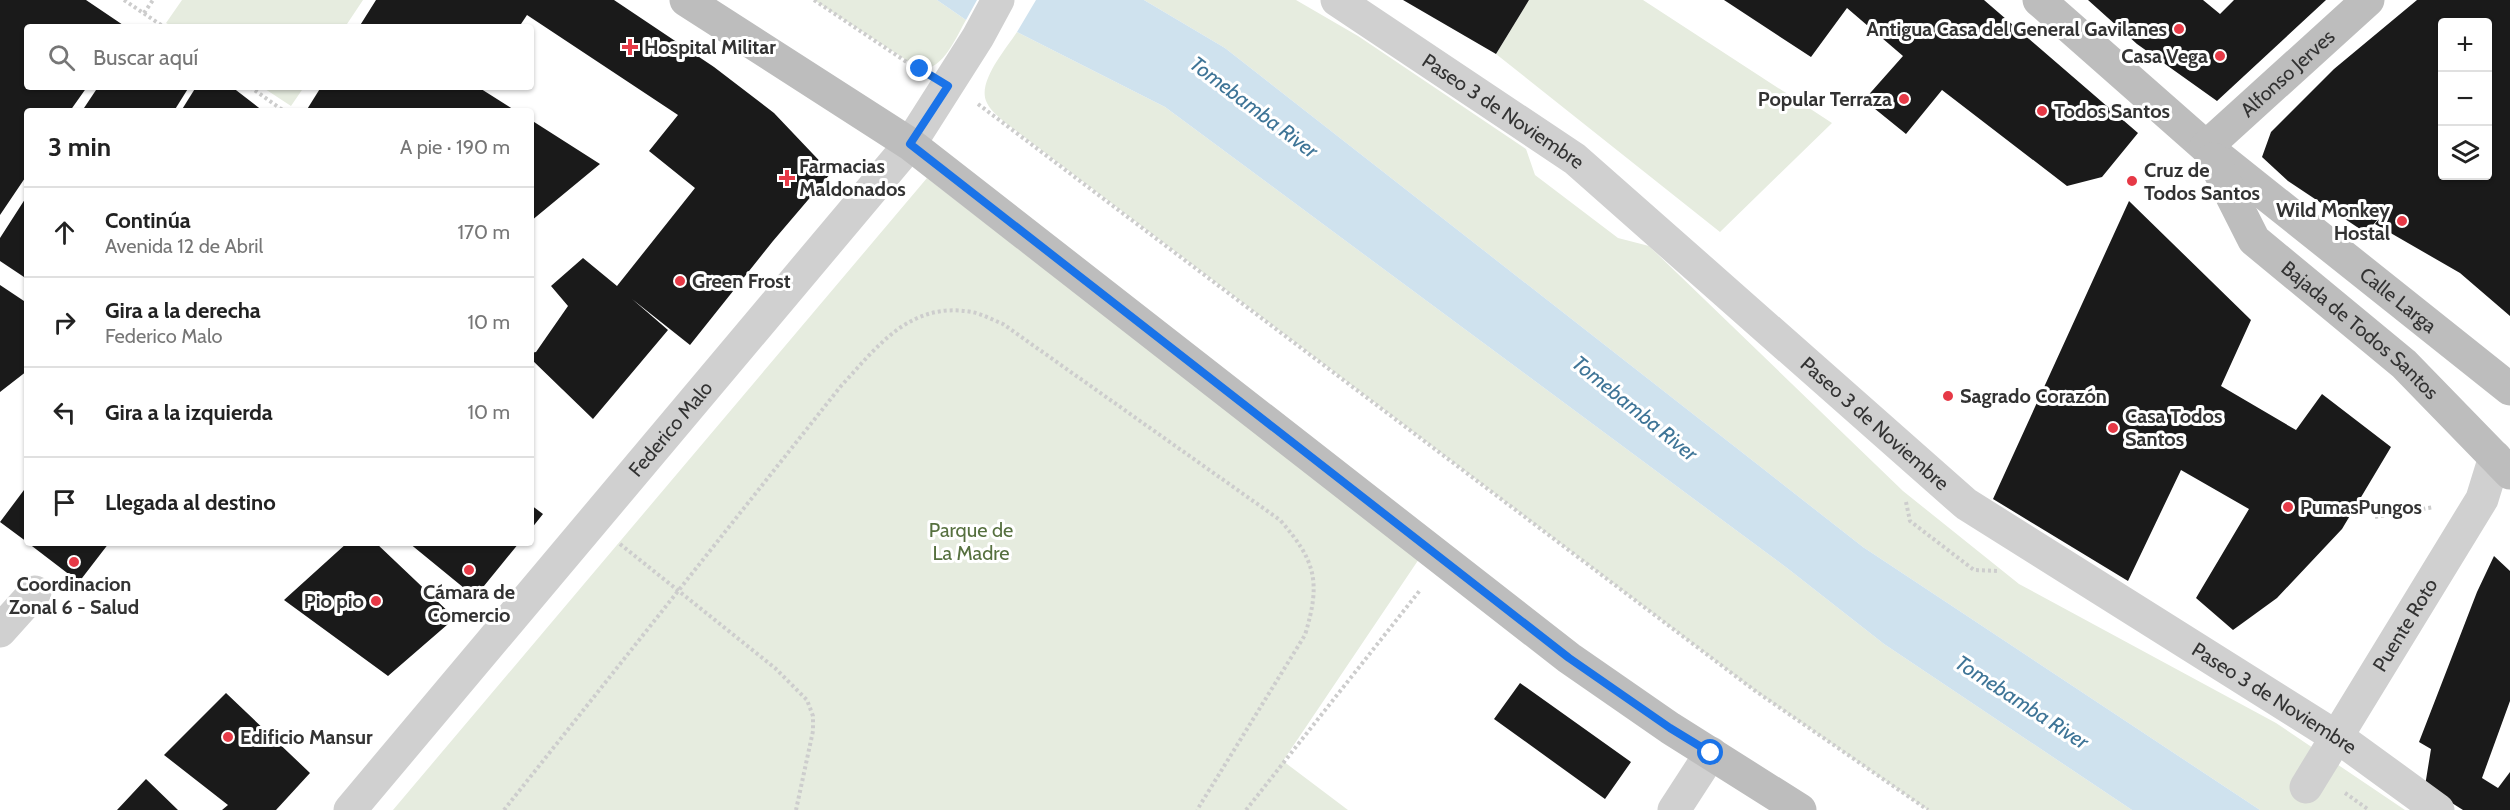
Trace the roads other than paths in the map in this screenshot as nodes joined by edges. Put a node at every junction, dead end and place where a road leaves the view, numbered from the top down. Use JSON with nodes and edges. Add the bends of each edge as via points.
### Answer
{"nodes":[{"id":1,"x":686,"y":0,"type":"edge"},
{"id":2,"x":998,"y":0,"type":"edge"},
{"id":3,"x":1337,"y":0,"type":"edge"},
{"id":4,"x":2039,"y":0,"type":"edge"},
{"id":5,"x":2368,"y":0,"type":"edge"},
{"id":6,"x":910,"y":144,"type":"junction"},
{"id":7,"x":2206,"y":147,"type":"junction"},
{"id":8,"x":2510,"y":389,"type":"edge"},
{"id":9,"x":2502,"y":465,"type":"edge"},
{"id":10,"x":35,"y":592,"type":"dead end"},
{"id":11,"x":0,"y":631,"type":"edge"},
{"id":12,"x":1711,"y":753,"type":"junction"},
{"id":13,"x":2306,"y":787,"type":"dead end"},
{"id":14,"x":350,"y":810,"type":"edge"},
{"id":15,"x":1674,"y":810,"type":"edge"},
{"id":16,"x":1800,"y":810,"type":"edge"},
{"id":17,"x":2438,"y":810,"type":"edge"}],
"edges":[{"from":1,"to":6,"type":"main road"},
{"from":2,"to":6,"type":"street","name":"Federico Malo"},
{"from":3,"to":17,"type":"street","name":"Paseo 3 de Noviembre","via":[[1575,159],[1966,504],[2346,743]]},
{"from":4,"to":7,"type":"main road","name":"Calle Larga"},
{"from":5,"to":7,"type":"main road","name":"Alfonso Jerves"},
{"from":6,"to":12,"type":"main road","via":[[1569,658]]},
{"from":6,"to":14,"type":"street","name":"Federico Malo"},
{"from":7,"to":8,"type":"main road","name":"Calle Larga"},
{"from":7,"to":9,"type":"main road","name":"Bajada de Todos Santos","via":[[2254,240],[2404,364]]},
{"from":9,"to":13,"type":"street","name":"Puente Roto"},
{"from":10,"to":11,"type":"street"},
{"from":12,"to":15,"type":"street"},
{"from":12,"to":16,"type":"main road"}]}
